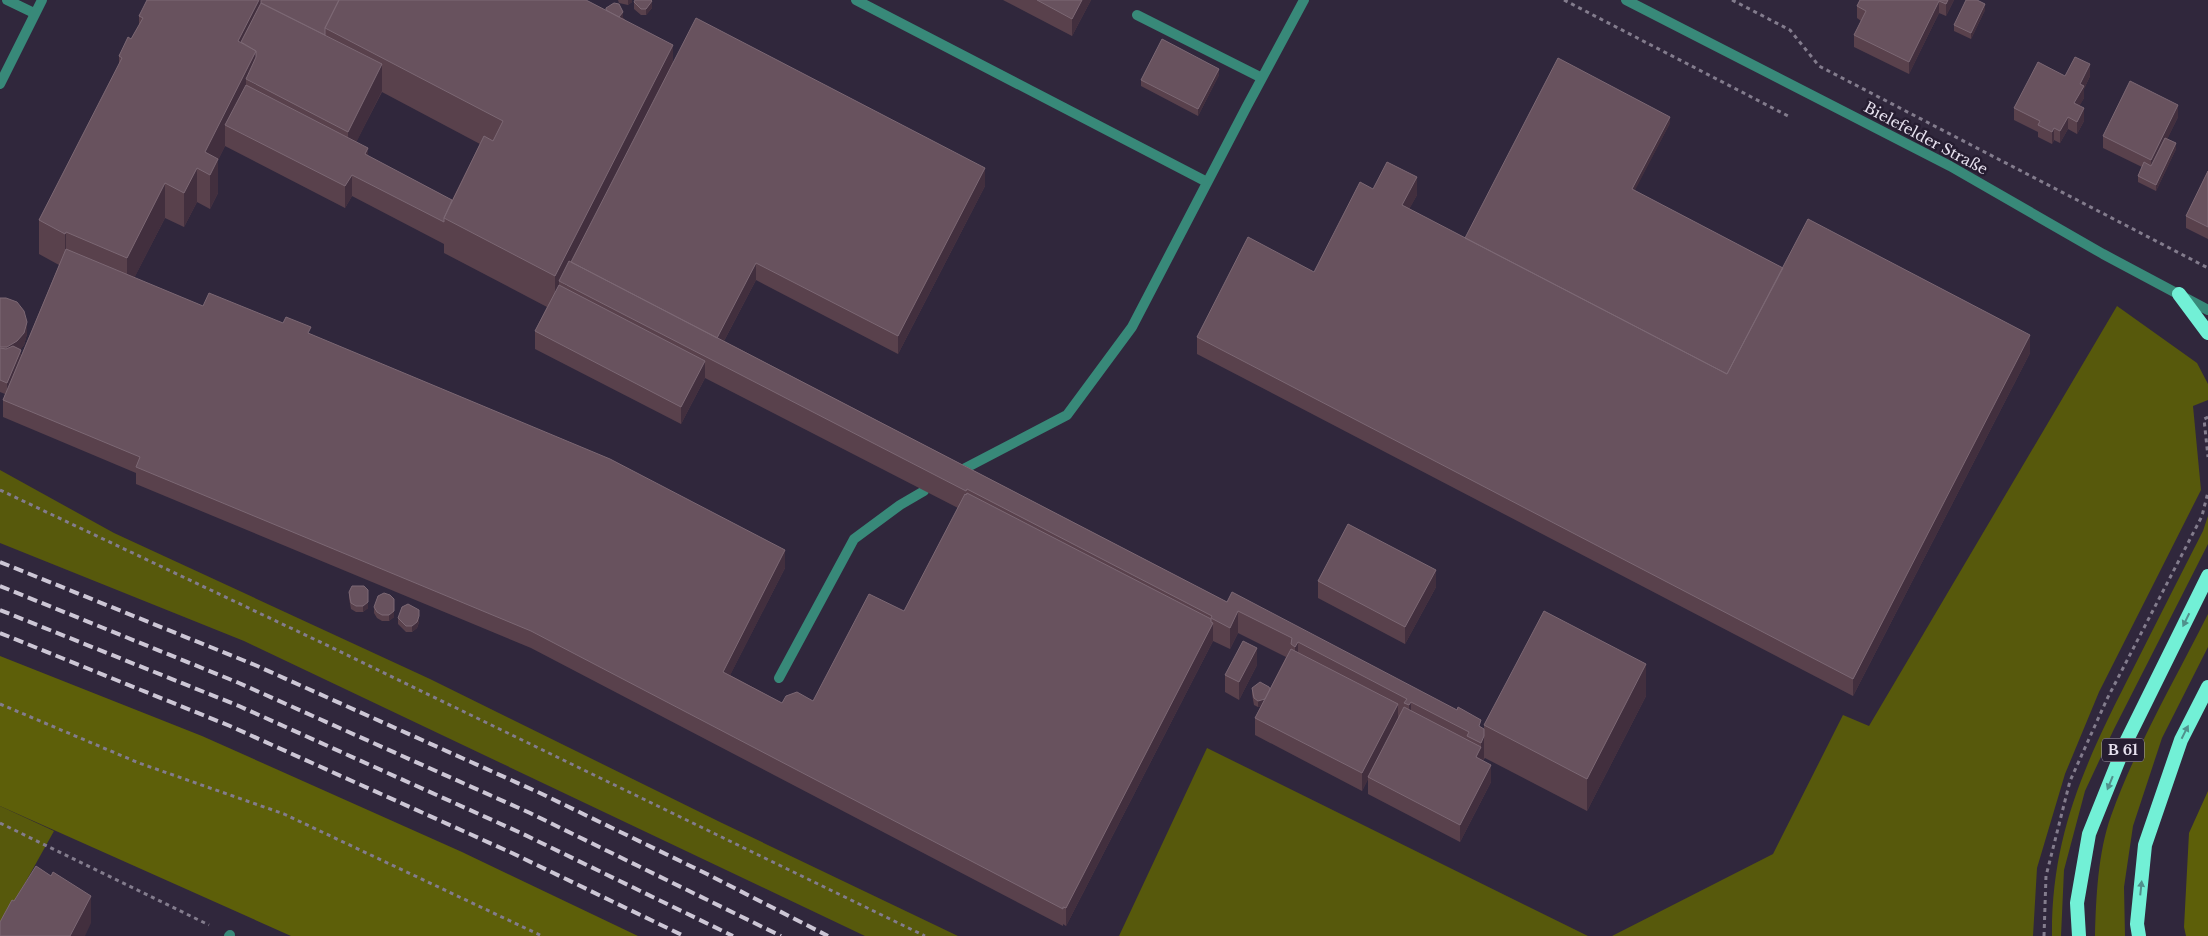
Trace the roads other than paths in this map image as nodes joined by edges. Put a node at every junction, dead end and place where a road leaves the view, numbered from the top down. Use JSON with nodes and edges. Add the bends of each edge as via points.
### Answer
{"nodes":[{"id":1,"x":6,"y":0,"type":"edge"},
{"id":2,"x":42,"y":0,"type":"edge"},
{"id":3,"x":856,"y":0,"type":"edge"},
{"id":4,"x":1304,"y":0,"type":"edge"},
{"id":5,"x":1626,"y":0,"type":"edge"},
{"id":6,"x":34,"y":13,"type":"junction"},
{"id":7,"x":1137,"y":16,"type":"dead end"},
{"id":8,"x":1262,"y":78,"type":"junction"},
{"id":9,"x":0,"y":84,"type":"edge"},
{"id":10,"x":1207,"y":182,"type":"junction"},
{"id":11,"x":2179,"y":294,"type":"junction"},
{"id":12,"x":2208,"y":310,"type":"edge"},
{"id":13,"x":2208,"y":332,"type":"edge"},
{"id":14,"x":946,"y":478,"type":"edge"},
{"id":15,"x":924,"y":491,"type":"edge"},
{"id":16,"x":2208,"y":576,"type":"edge"},
{"id":17,"x":779,"y":678,"type":"dead end"},
{"id":18,"x":2208,"y":687,"type":"edge"},
{"id":19,"x":2079,"y":936,"type":"edge"},
{"id":20,"x":2139,"y":936,"type":"edge"}],
"edges":[{"from":1,"to":6,"type":"street"},
{"from":2,"to":6,"type":"street"},
{"from":3,"to":10,"type":"street"},
{"from":4,"to":8,"type":"street"},
{"from":5,"to":11,"type":"street","name":"Bielefelder Straße","via":[[1950,166]]},
{"from":6,"to":9,"type":"street"},
{"from":7,"to":8,"type":"street"},
{"from":8,"to":10,"type":"street"},
{"from":10,"to":14,"type":"street","via":[[1132,327],[1067,415]]},
{"from":11,"to":12,"type":"street","name":"Bielefelder Straße"},
{"from":11,"to":13,"type":"highway"},
{"from":15,"to":17,"type":"street","via":[[854,539]]},
{"from":16,"to":19,"type":"highway","number":"B 61","one_way":true,"via":[[2126,742],[2089,834],[2077,903]]},
{"from":20,"to":18,"type":"highway","one_way":true,"via":[[2137,924],[2145,845],[2181,740]]}]}
